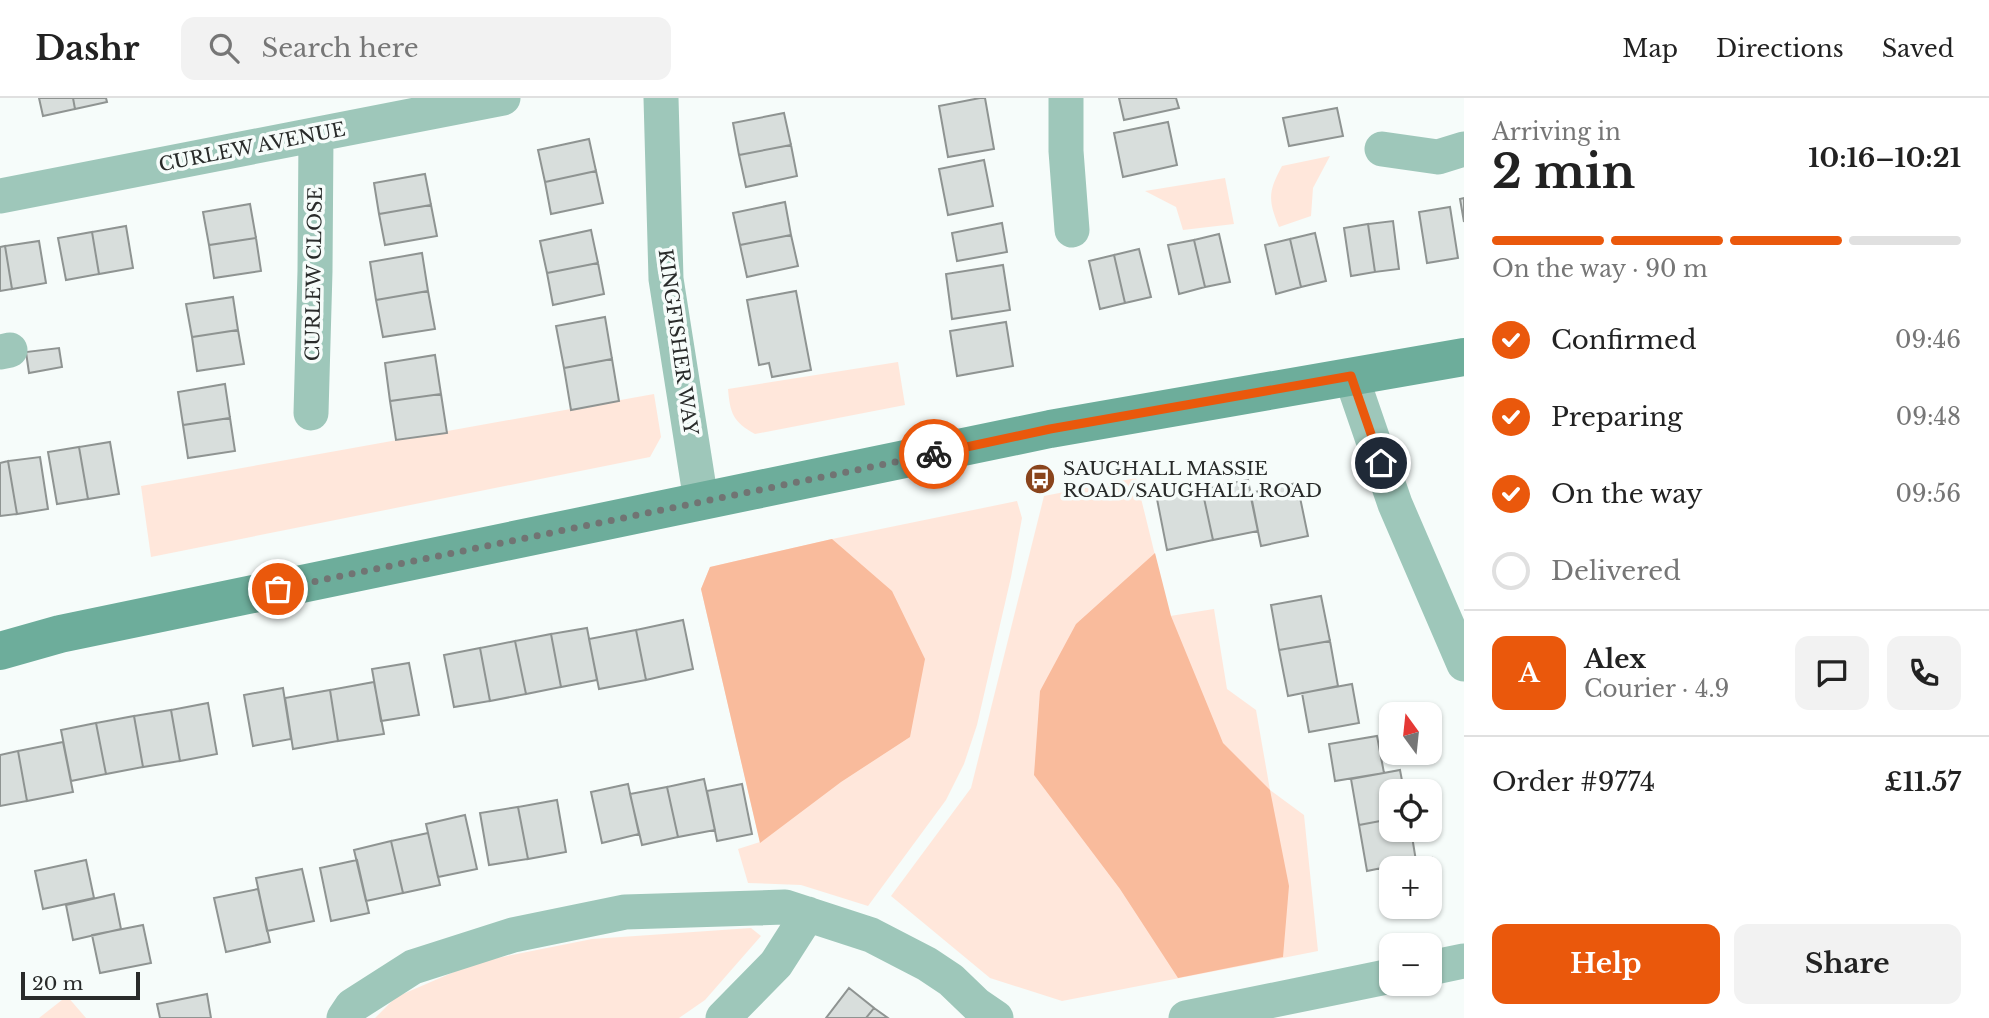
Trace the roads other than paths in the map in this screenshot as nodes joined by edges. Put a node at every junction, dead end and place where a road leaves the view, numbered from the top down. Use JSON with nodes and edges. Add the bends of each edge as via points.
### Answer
{"nodes":[{"id":1,"x":503,"y":98,"type":"edge"},
{"id":2,"x":661,"y":98,"type":"edge"},
{"id":3,"x":1066,"y":98,"type":"edge"},
{"id":4,"x":316,"y":135,"type":"junction"},
{"id":5,"x":1382,"y":149,"type":"dead end"},
{"id":6,"x":1464,"y":149,"type":"edge"},
{"id":7,"x":0,"y":196,"type":"edge"},
{"id":8,"x":1072,"y":230,"type":"dead end"},
{"id":9,"x":1464,"y":357,"type":"edge"},
{"id":10,"x":1351,"y":376,"type":"junction"},
{"id":11,"x":311,"y":412,"type":"dead end"},
{"id":12,"x":701,"y":501,"type":"junction"},
{"id":13,"x":0,"y":651,"type":"edge"},
{"id":14,"x":1464,"y":664,"type":"edge"},
{"id":15,"x":808,"y":914,"type":"junction"},
{"id":16,"x":1464,"y":961,"type":"edge"},
{"id":17,"x":1442,"y":966,"type":"edge"},
{"id":18,"x":1379,"y":978,"type":"edge"},
{"id":19,"x":344,"y":1018,"type":"edge"},
{"id":20,"x":723,"y":1018,"type":"edge"},
{"id":21,"x":996,"y":1018,"type":"edge"},
{"id":22,"x":1186,"y":1018,"type":"edge"}],
"edges":[{"from":1,"to":4,"type":"street","name":"CURLEW AVENUE"},
{"from":2,"to":12,"type":"street","name":"KINGFISHER WAY","via":[[666,279]]},
{"from":3,"to":8,"type":"street"},
{"from":4,"to":7,"type":"street","name":"CURLEW AVENUE"},
{"from":4,"to":11,"type":"street","name":"CURLEW CLOSE"},
{"from":5,"to":6,"type":"street","via":[[1438,157]]},
{"from":9,"to":10,"type":"main road"},
{"from":10,"to":12,"type":"main road","via":[[1050,429]]},
{"from":10,"to":14,"type":"street","via":[[1395,504]]},
{"from":12,"to":13,"type":"main road","via":[[60,634]]},
{"from":15,"to":19,"type":"street","via":[[785,907],[625,912],[513,935],[413,967],[352,1006]]},
{"from":15,"to":20,"type":"street","via":[[776,964]]},
{"from":15,"to":21,"type":"street","via":[[871,935],[927,964]]},
{"from":16,"to":17,"type":"street"},
{"from":18,"to":22,"type":"street"}]}
